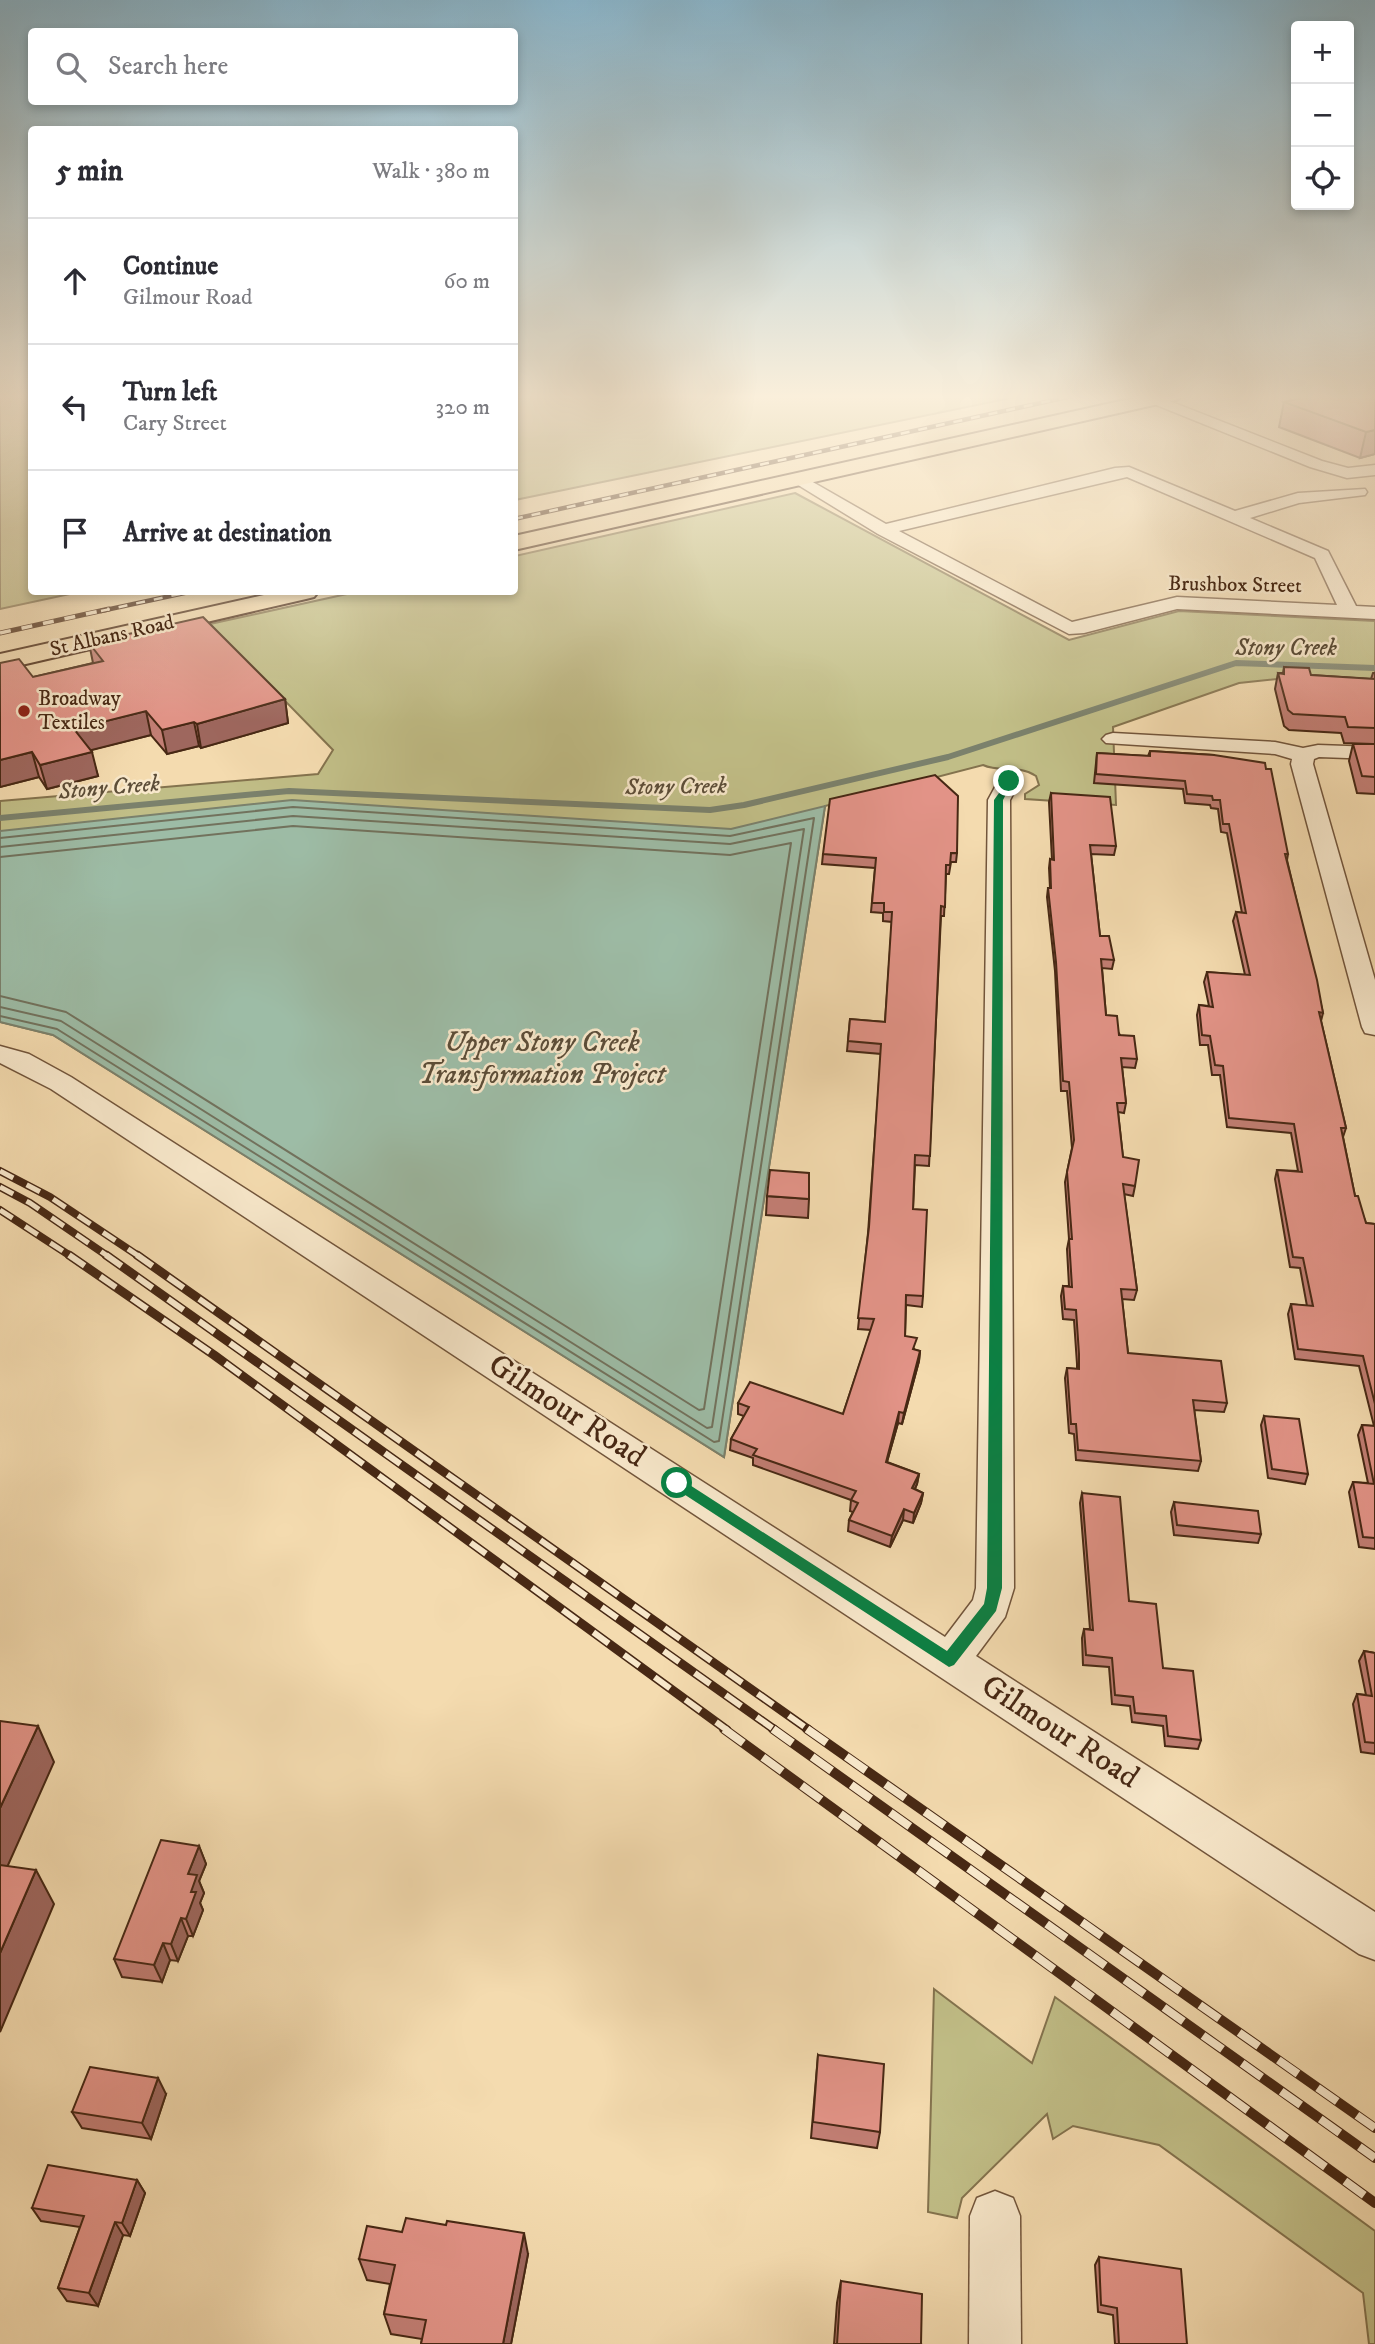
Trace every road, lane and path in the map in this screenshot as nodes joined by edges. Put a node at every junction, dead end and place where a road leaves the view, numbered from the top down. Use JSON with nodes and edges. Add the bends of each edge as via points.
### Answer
{"nodes":[{"id":1,"x":693,"y":503,"type":"edge"},
{"id":2,"x":838,"y":503,"type":"edge"},
{"id":3,"x":992,"y":503,"type":"edge"},
{"id":4,"x":1202,"y":503,"type":"edge"},
{"id":5,"x":1280,"y":503,"type":"edge"},
{"id":6,"x":1234,"y":517,"type":"junction"},
{"id":7,"x":884,"y":530,"type":"junction"},
{"id":8,"x":518,"y":542,"type":"edge"},
{"id":9,"x":293,"y":595,"type":"edge"},
{"id":10,"x":1349,"y":612,"type":"junction"},
{"id":11,"x":1375,"y":614,"type":"edge"},
{"id":12,"x":0,"y":662,"type":"edge"},
{"id":13,"x":1112,"y":739,"type":"dead end"},
{"id":14,"x":1375,"y":753,"type":"edge"},
{"id":15,"x":1304,"y":755,"type":"junction"},
{"id":16,"x":1009,"y":781,"type":"dead end"},
{"id":17,"x":1368,"y":976,"type":"edge"},
{"id":18,"x":1375,"y":1027,"type":"edge"},
{"id":19,"x":0,"y":1054,"type":"edge"},
{"id":20,"x":949,"y":1661,"type":"junction"},
{"id":21,"x":1375,"y":1938,"type":"edge"},
{"id":22,"x":995,"y":2216,"type":"dead end"},
{"id":23,"x":995,"y":2344,"type":"edge"}],
"edges":[{"from":1,"to":8,"type":"main road"},
{"from":2,"to":7,"type":"street","name":"Brushbox Street"},
{"from":3,"to":7,"type":"street"},
{"from":4,"to":6,"type":"street"},
{"from":5,"to":6,"type":"street"},
{"from":6,"to":10,"type":"street","via":[[1322,555]]},
{"from":7,"to":10,"type":"street","name":"Brushbox Street","via":[[1069,628],[1177,603]]},
{"from":9,"to":12,"type":"main road","name":"St Albans Road"},
{"from":10,"to":11,"type":"street","name":"Brushbox Street"},
{"from":13,"to":15,"type":"street","via":[[1275,748]]},
{"from":14,"to":15,"type":"street","via":[[1318,751]]},
{"from":15,"to":17,"type":"street","via":[[1302,762]]},
{"from":16,"to":20,"type":"street","via":[[999,800],[995,1588],[991,1606]]},
{"from":17,"to":18,"type":"street"},
{"from":19,"to":20,"type":"street","name":"Gilmour Road","via":[[61,1083]]},
{"from":20,"to":21,"type":"street","name":"Gilmour Road"},
{"from":22,"to":23,"type":"street"}]}
